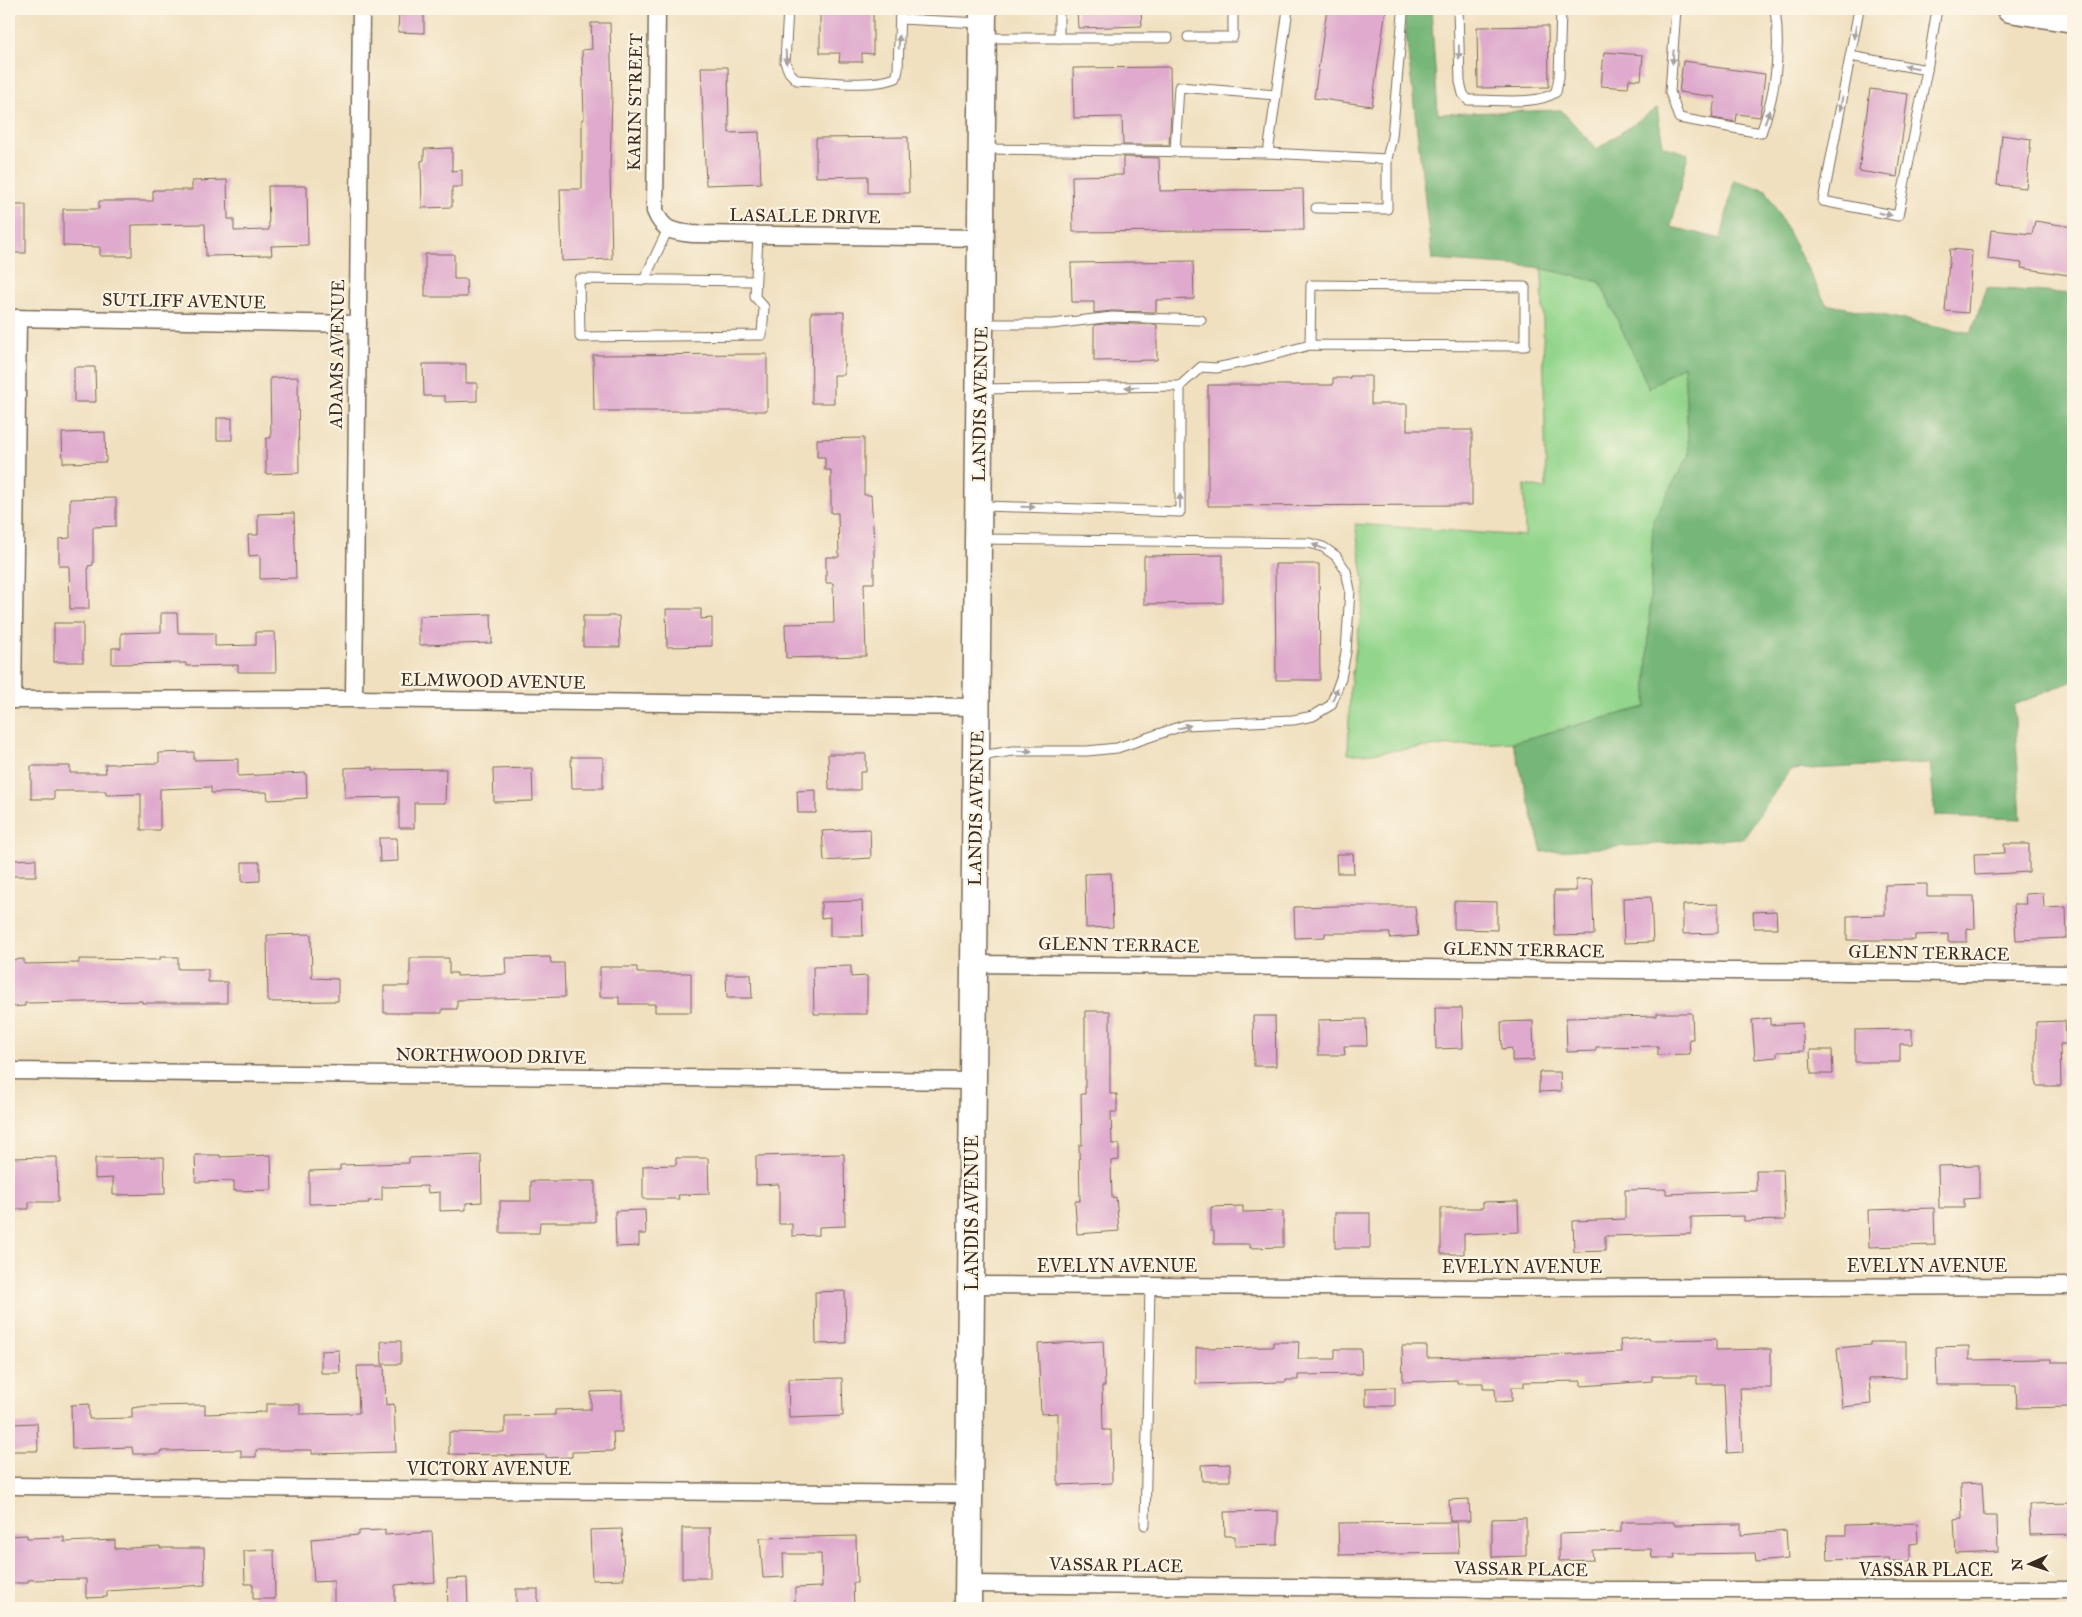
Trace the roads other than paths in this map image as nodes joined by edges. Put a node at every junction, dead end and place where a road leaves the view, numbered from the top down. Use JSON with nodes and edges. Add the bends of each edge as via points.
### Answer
{"nodes":[{"id":1,"x":361,"y":9,"type":"edge"},
{"id":2,"x":657,"y":9,"type":"edge"},
{"id":3,"x":788,"y":9,"type":"edge"},
{"id":4,"x":900,"y":9,"type":"edge"},
{"id":5,"x":1059,"y":9,"type":"edge"},
{"id":6,"x":1233,"y":9,"type":"edge"},
{"id":7,"x":1288,"y":9,"type":"edge"},
{"id":8,"x":1458,"y":9,"type":"edge"},
{"id":9,"x":1561,"y":9,"type":"edge"},
{"id":10,"x":1676,"y":9,"type":"edge"},
{"id":11,"x":1775,"y":9,"type":"edge"},
{"id":12,"x":1859,"y":9,"type":"edge"},
{"id":13,"x":1937,"y":9,"type":"edge"},
{"id":14,"x":2010,"y":9,"type":"edge"},
{"id":15,"x":1403,"y":14,"type":"dead end"},
{"id":16,"x":900,"y":19,"type":"junction"},
{"id":17,"x":2073,"y":19,"type":"edge"},
{"id":18,"x":983,"y":23,"type":"edge"},
{"id":19,"x":1188,"y":37,"type":"dead end"},
{"id":20,"x":1059,"y":38,"type":"junction"},
{"id":21,"x":1168,"y":38,"type":"dead end"},
{"id":22,"x":1850,"y":56,"type":"junction"},
{"id":23,"x":1928,"y":70,"type":"junction"},
{"id":24,"x":1276,"y":95,"type":"junction"},
{"id":25,"x":982,"y":149,"type":"junction"},
{"id":26,"x":1175,"y":152,"type":"junction"},
{"id":27,"x":1268,"y":153,"type":"junction"},
{"id":28,"x":1388,"y":159,"type":"junction"},
{"id":29,"x":1316,"y":208,"type":"dead end"},
{"id":30,"x":668,"y":230,"type":"junction"},
{"id":31,"x":758,"y":235,"type":"junction"},
{"id":32,"x":982,"y":238,"type":"junction"},
{"id":33,"x":644,"y":280,"type":"junction"},
{"id":34,"x":755,"y":281,"type":"junction"},
{"id":35,"x":13,"y":318,"type":"edge"},
{"id":36,"x":1201,"y":320,"type":"dead end"},
{"id":37,"x":358,"y":324,"type":"junction"},
{"id":38,"x":981,"y":324,"type":"junction"},
{"id":39,"x":1310,"y":345,"type":"junction"},
{"id":40,"x":1180,"y":386,"type":"junction"},
{"id":41,"x":980,"y":389,"type":"junction"},
{"id":42,"x":979,"y":506,"type":"junction"},
{"id":43,"x":979,"y":539,"type":"junction"},
{"id":44,"x":354,"y":699,"type":"junction"},
{"id":45,"x":11,"y":700,"type":"edge"},
{"id":46,"x":977,"y":707,"type":"junction"},
{"id":47,"x":976,"y":756,"type":"junction"},
{"id":48,"x":974,"y":964,"type":"junction"},
{"id":49,"x":2073,"y":974,"type":"edge"},
{"id":50,"x":9,"y":1071,"type":"edge"},
{"id":51,"x":973,"y":1081,"type":"junction"},
{"id":52,"x":971,"y":1285,"type":"junction"},
{"id":53,"x":1150,"y":1286,"type":"junction"},
{"id":54,"x":2073,"y":1286,"type":"edge"},
{"id":55,"x":9,"y":1486,"type":"edge"},
{"id":56,"x":969,"y":1494,"type":"junction"},
{"id":57,"x":1144,"y":1525,"type":"dead end"},
{"id":58,"x":2073,"y":1590,"type":"edge"},
{"id":59,"x":968,"y":1596,"type":"edge"}],
"edges":[{"from":1,"to":37,"type":"street","name":"ADAMS AVENUE"},
{"from":2,"to":30,"type":"street","name":"KARIN STREET","via":[[654,211]]},
{"from":3,"to":16,"type":"lane","one_way":true,"via":[[785,62],[797,80],[884,82],[896,78]]},
{"from":4,"to":16,"type":"lane"},
{"from":5,"to":20,"type":"lane"},
{"from":6,"to":19,"type":"lane","via":[[1233,37]]},
{"from":7,"to":24,"type":"lane"},
{"from":8,"to":9,"type":"lane","one_way":true,"via":[[1460,82],[1468,100],[1539,99],[1556,92]]},
{"from":10,"to":11,"type":"lane","one_way":true,"via":[[1670,92],[1678,118],[1761,133],[1777,72]]},
{"from":12,"to":22,"type":"lane","one_way":true},
{"from":13,"to":23,"type":"lane"},
{"from":14,"to":17,"type":"main road"},
{"from":15,"to":28,"type":"lane"},
{"from":16,"to":18,"type":"lane"},
{"from":18,"to":20,"type":"lane"},
{"from":18,"to":25,"type":"main road","name":"LANDIS AVENUE"},
{"from":20,"to":21,"type":"lane"},
{"from":23,"to":22,"type":"lane","one_way":true},
{"from":22,"to":23,"type":"lane","one_way":true,"via":[[1823,201],[1898,216]]},
{"from":24,"to":26,"type":"lane","via":[[1179,86]]},
{"from":24,"to":27,"type":"lane"},
{"from":25,"to":26,"type":"lane"},
{"from":25,"to":32,"type":"main road","name":"LANDIS AVENUE"},
{"from":26,"to":27,"type":"lane"},
{"from":27,"to":28,"type":"lane"},
{"from":28,"to":29,"type":"lane","via":[[1387,209]]},
{"from":30,"to":31,"type":"street","name":"LASALLE DRIVE","via":[[694,234]]},
{"from":30,"to":33,"type":"lane"},
{"from":31,"to":32,"type":"street","name":"LASALLE DRIVE"},
{"from":31,"to":34,"type":"lane"},
{"from":32,"to":38,"type":"main road","name":"LANDIS AVENUE"},
{"from":33,"to":34,"type":"lane"},
{"from":33,"to":34,"type":"lane","via":[[579,279],[580,337],[762,335],[764,308],[754,297]]},
{"from":35,"to":37,"type":"street","name":"SUTLIFF AVENUE"},
{"from":35,"to":45,"type":"street"},
{"from":36,"to":38,"type":"lane","via":[[1112,317],[1052,324]]},
{"from":37,"to":44,"type":"street","name":"ADAMS AVENUE"},
{"from":38,"to":41,"type":"main road","name":"LANDIS AVENUE"},
{"from":39,"to":39,"type":"lane","via":[[1525,346],[1526,287],[1311,285]]},
{"from":39,"to":40,"type":"lane","via":[[1216,368],[1201,367]]},
{"from":40,"to":41,"type":"lane","one_way":true},
{"from":42,"to":40,"type":"lane","one_way":true,"via":[[1180,512]]},
{"from":41,"to":42,"type":"main road","name":"LANDIS AVENUE"},
{"from":42,"to":43,"type":"main road","name":"LANDIS AVENUE"},
{"from":43,"to":46,"type":"main road","name":"LANDIS AVENUE"},
{"from":47,"to":43,"type":"lane","one_way":true,"via":[[1013,751],[1117,748],[1185,725],[1293,720],[1313,716],[1331,705],[1341,678],[1350,590],[1346,571],[1336,556],[1309,543]]},
{"from":44,"to":45,"type":"street","name":"ELMWOOD AVENUE"},
{"from":44,"to":46,"type":"street","name":"ELMWOOD AVENUE"},
{"from":46,"to":47,"type":"main road","name":"LANDIS AVENUE"},
{"from":47,"to":48,"type":"main road","name":"LANDIS AVENUE"},
{"from":48,"to":49,"type":"street","name":"GLENN TERRACE"},
{"from":48,"to":51,"type":"main road","name":"LANDIS AVENUE"},
{"from":50,"to":51,"type":"street","name":"NORTHWOOD DRIVE"},
{"from":51,"to":52,"type":"main road","name":"LANDIS AVENUE"},
{"from":52,"to":53,"type":"street","name":"EVELYN AVENUE"},
{"from":52,"to":56,"type":"main road","name":"LANDIS AVENUE"},
{"from":53,"to":54,"type":"street","name":"EVELYN AVENUE"},
{"from":53,"to":57,"type":"lane"},
{"from":55,"to":56,"type":"street","name":"VICTORY AVENUE"},
{"from":56,"to":59,"type":"main road","name":"LANDIS AVENUE"},
{"from":58,"to":59,"type":"street","name":"VASSAR PLACE","via":[[1610,1590]]}]}
